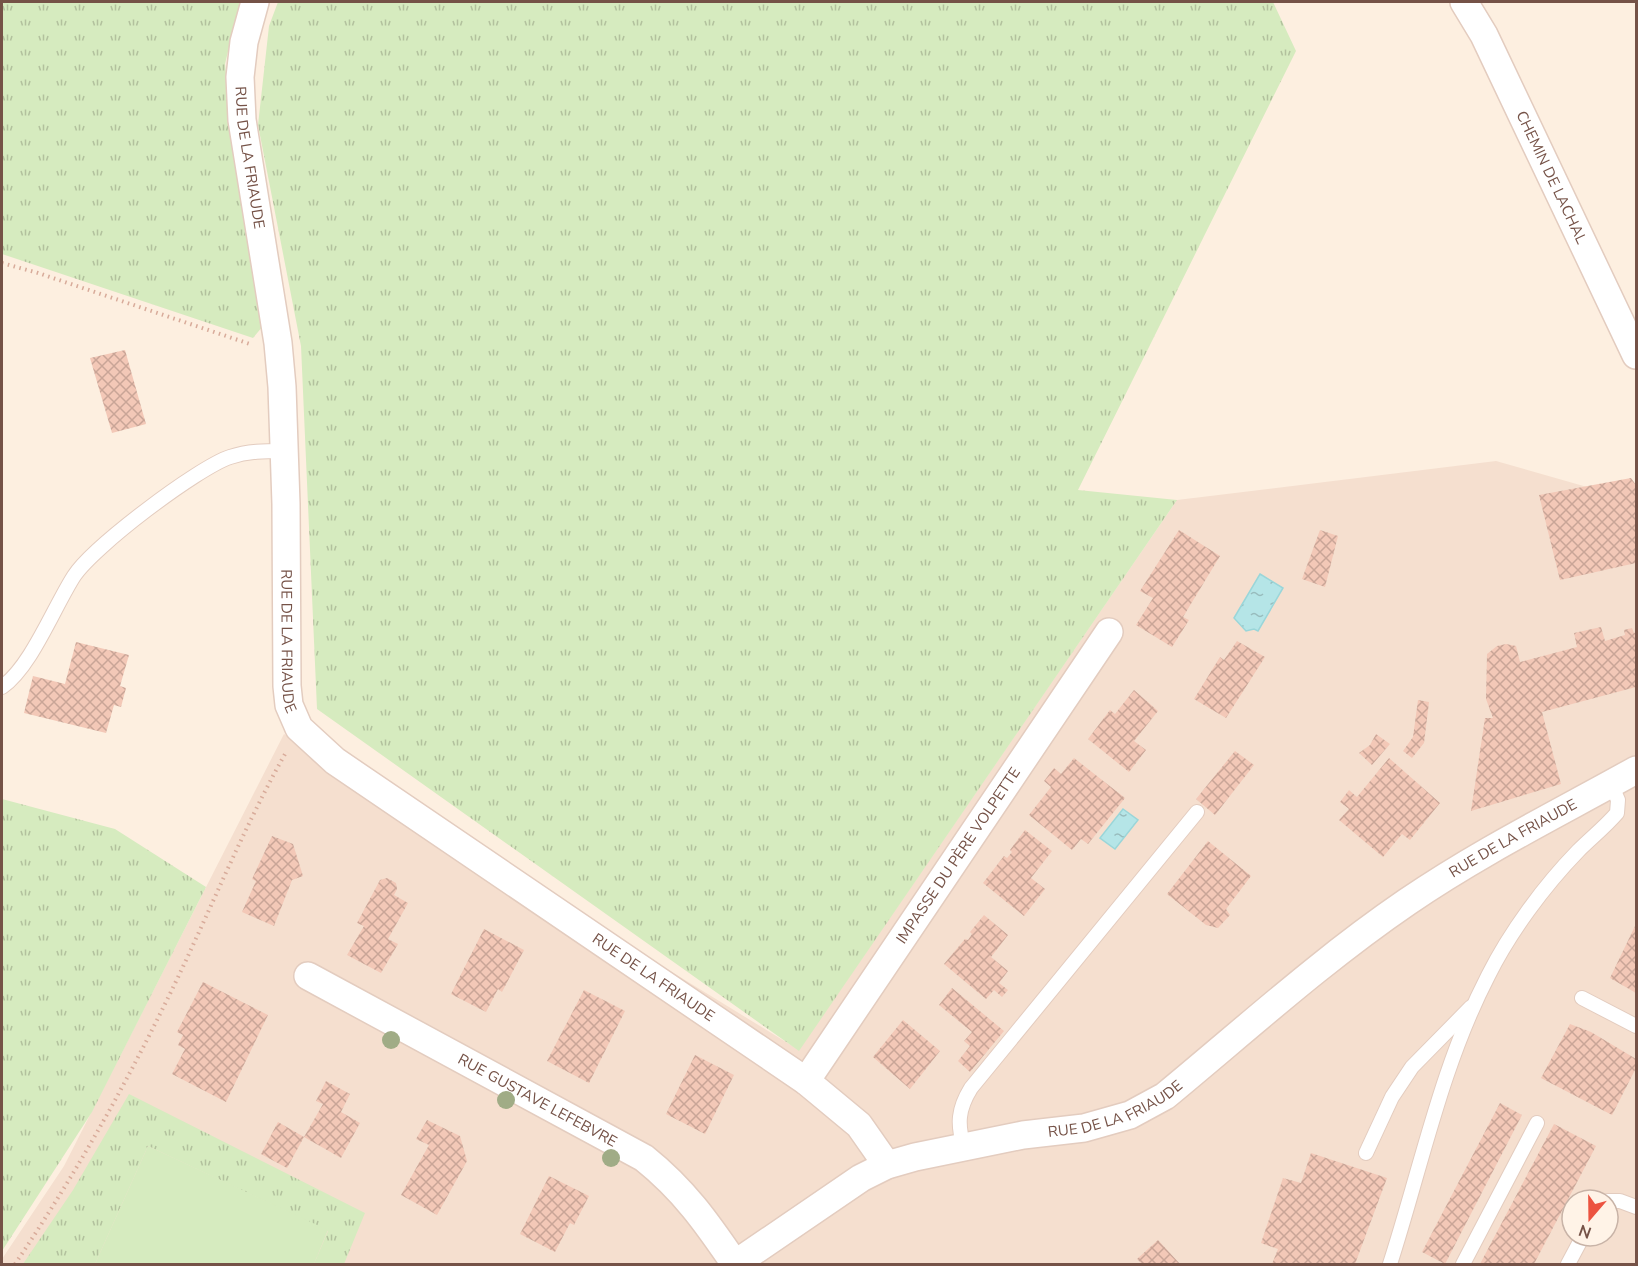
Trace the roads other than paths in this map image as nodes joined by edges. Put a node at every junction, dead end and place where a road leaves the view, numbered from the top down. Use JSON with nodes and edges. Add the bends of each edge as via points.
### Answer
{"nodes":[{"id":1,"x":255,"y":2,"type":"edge"},
{"id":2,"x":1464,"y":2,"type":"edge"},
{"id":3,"x":1636,"y":355,"type":"edge"},
{"id":4,"x":284,"y":451,"type":"junction"},
{"id":5,"x":1109,"y":632,"type":"dead end"},
{"id":6,"x":2,"y":687,"type":"edge"},
{"id":7,"x":1636,"y":770,"type":"edge"},
{"id":8,"x":1611,"y":784,"type":"junction"},
{"id":9,"x":1197,"y":812,"type":"dead end"},
{"id":10,"x":308,"y":976,"type":"dead end"},
{"id":11,"x":1582,"y":998,"type":"dead end"},
{"id":12,"x":1476,"y":1001,"type":"junction"},
{"id":13,"x":1636,"y":1026,"type":"edge"},
{"id":14,"x":807,"y":1081,"type":"junction"},
{"id":15,"x":1537,"y":1123,"type":"dead end"},
{"id":16,"x":964,"y":1147,"type":"junction"},
{"id":17,"x":1366,"y":1154,"type":"dead end"},
{"id":18,"x":887,"y":1165,"type":"junction"},
{"id":19,"x":1620,"y":1200,"type":"edge"},
{"id":20,"x":1636,"y":1207,"type":"edge"},
{"id":21,"x":1577,"y":1248,"type":"edge"},
{"id":22,"x":735,"y":1264,"type":"edge"},
{"id":23,"x":1390,"y":1264,"type":"edge"},
{"id":24,"x":1463,"y":1264,"type":"edge"},
{"id":25,"x":1568,"y":1264,"type":"edge"}],
"edges":[{"from":1,"to":4,"type":"street","name":"RUE DE LA FRIAUDE","via":[[240,77],[242,120],[278,343]]},
{"from":2,"to":3,"type":"street","name":"CHEMIN DE LACHAL","via":[[1484,35]]},
{"from":4,"to":6,"type":"lane","via":[[253,451],[196,473],[96,552],[75,574],[30,653]]},
{"from":4,"to":14,"type":"street","name":"RUE DE LA FRIAUDE","via":[[285,658],[289,705],[299,728],[335,760]]},
{"from":5,"to":14,"type":"street","name":"IMPASSE DU PÈRE VOLPETTE"},
{"from":7,"to":8,"type":"street","name":"RUE DE LA FRIAUDE"},
{"from":8,"to":12,"type":"lane","via":[[1618,800],[1617,813],[1577,852],[1530,910]]},
{"from":8,"to":16,"type":"street","name":"RUE DE LA FRIAUDE","via":[[1468,862],[1407,902],[1352,942],[1165,1096],[1130,1115],[1084,1128]]},
{"from":9,"to":16,"type":"lane","via":[[971,1088],[958,1116]]},
{"from":10,"to":22,"type":"street","name":"RUE GUSTAVE LEFEBVRE","via":[[645,1158],[698,1209]]},
{"from":11,"to":13,"type":"lane"},
{"from":12,"to":17,"type":"lane","via":[[1412,1066]]},
{"from":12,"to":23,"type":"lane","via":[[1435,1112]]},
{"from":14,"to":18,"type":"street","name":"RUE DE LA FRIAUDE","via":[[859,1125]]},
{"from":15,"to":24,"type":"lane"},
{"from":16,"to":18,"type":"street","name":"RUE DE LA FRIAUDE"},
{"from":18,"to":22,"type":"street","via":[[861,1178]]},
{"from":19,"to":20,"type":"lane"},
{"from":21,"to":25,"type":"lane"}]}
